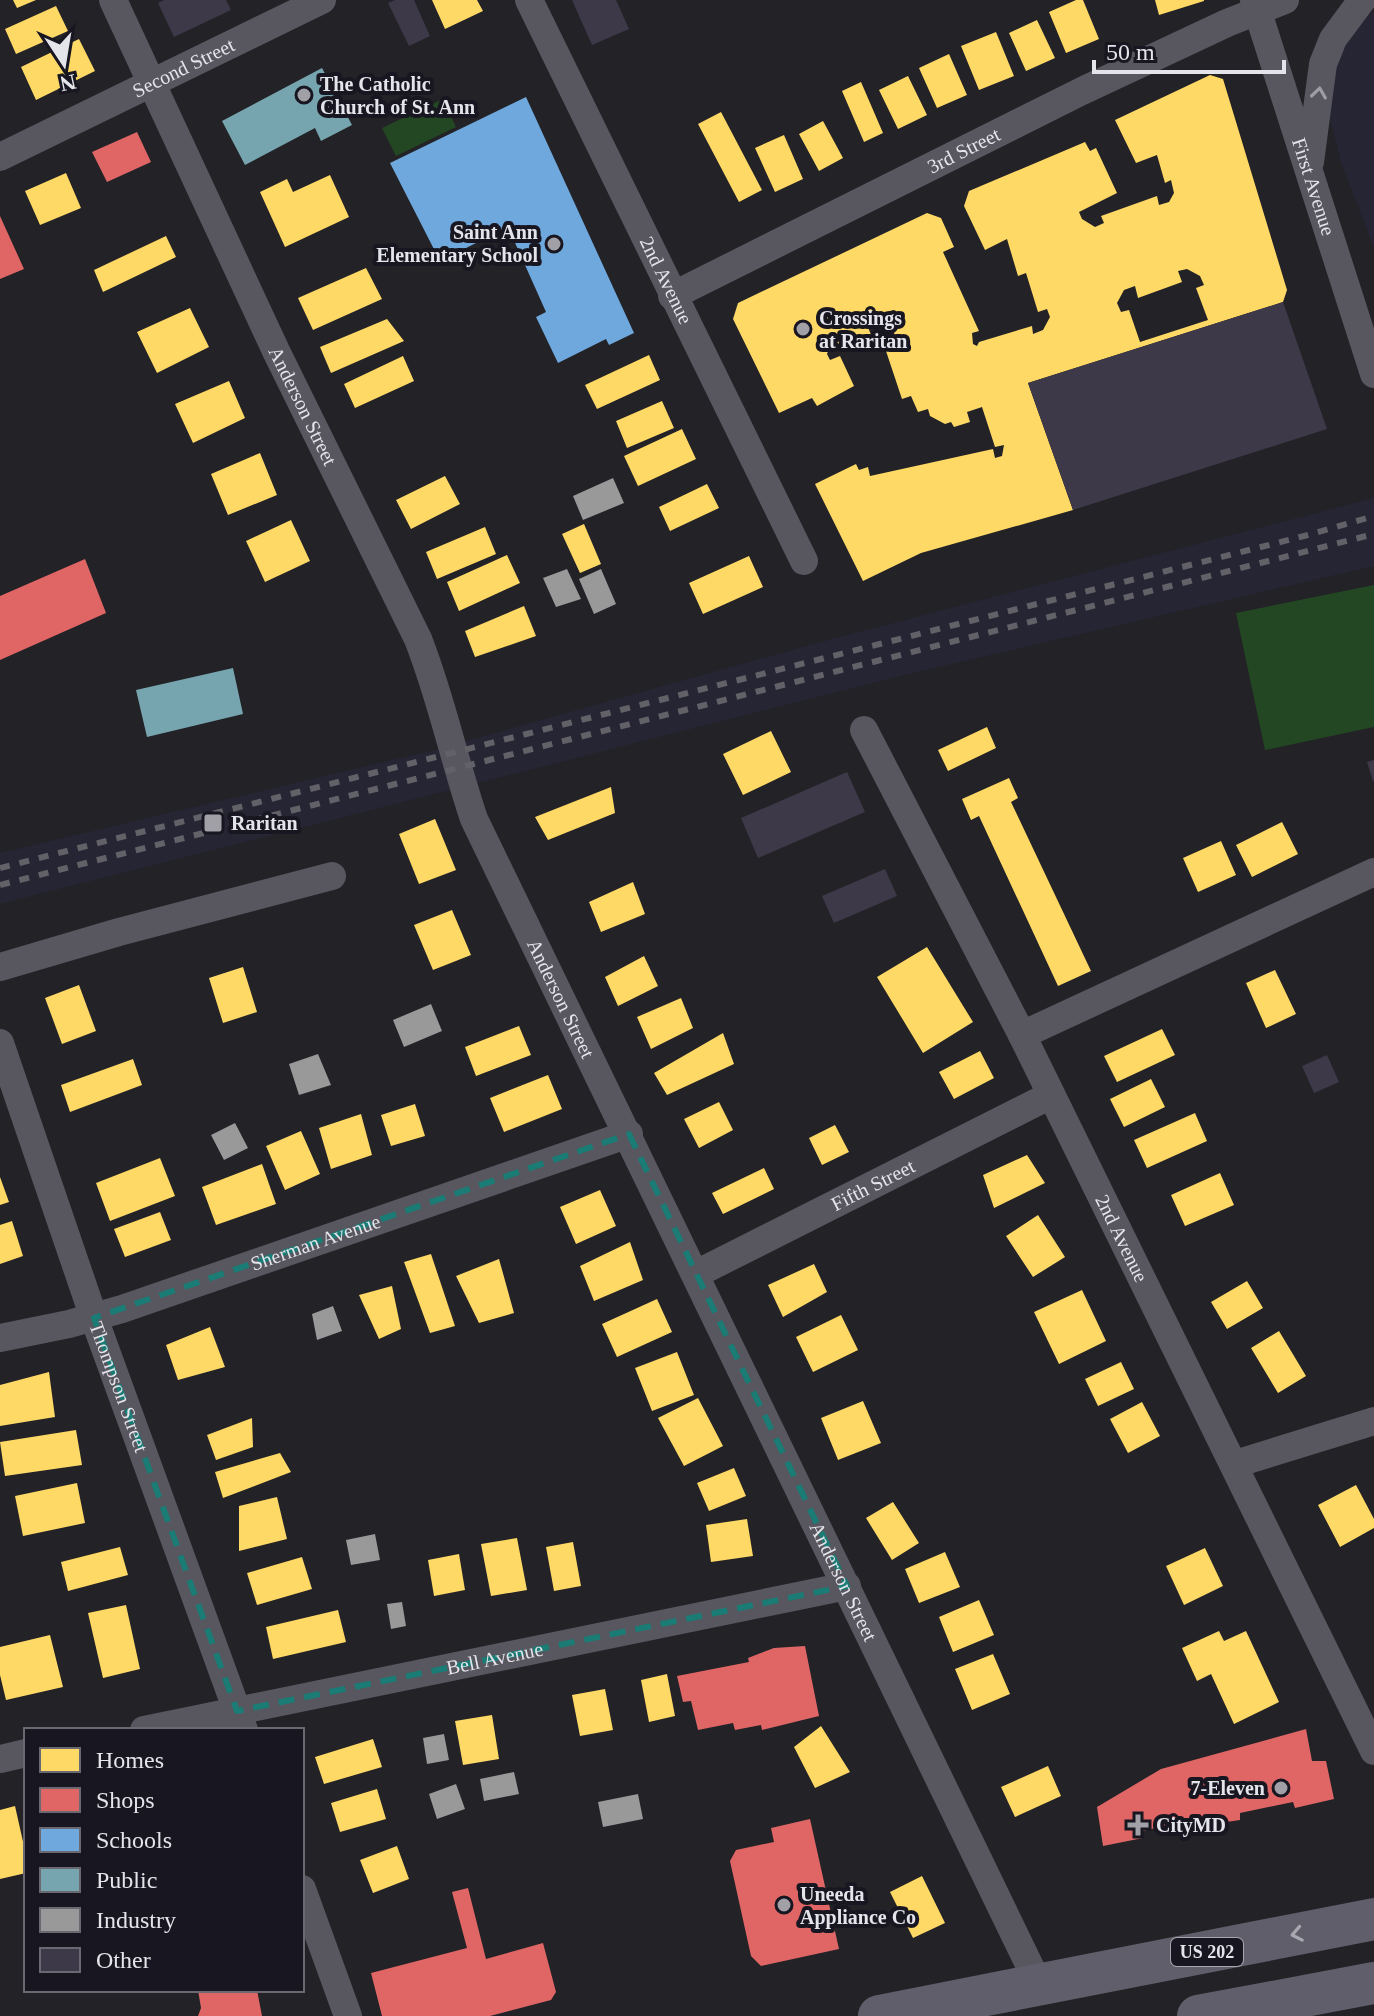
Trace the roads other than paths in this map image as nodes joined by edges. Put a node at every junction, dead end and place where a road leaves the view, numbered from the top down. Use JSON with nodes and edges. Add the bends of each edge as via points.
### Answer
{"nodes":[{"id":1,"x":113,"y":0,"type":"edge"},
{"id":2,"x":322,"y":0,"type":"edge"},
{"id":3,"x":529,"y":0,"type":"edge"},
{"id":4,"x":1285,"y":0,"type":"edge"},
{"id":5,"x":1362,"y":0,"type":"edge"},
{"id":6,"x":1255,"y":5,"type":"edge"},
{"id":7,"x":153,"y":84,"type":"junction"},
{"id":8,"x":0,"y":157,"type":"edge"},
{"id":9,"x":1309,"y":170,"type":"junction"},
{"id":10,"x":672,"y":296,"type":"junction"},
{"id":11,"x":1374,"y":374,"type":"edge"},
{"id":12,"x":804,"y":561,"type":"dead end"},
{"id":13,"x":864,"y":730,"type":"dead end"},
{"id":14,"x":1374,"y":872,"type":"edge"},
{"id":15,"x":332,"y":876,"type":"dead end"},
{"id":16,"x":0,"y":967,"type":"edge"},
{"id":17,"x":1022,"y":1035,"type":"junction"},
{"id":18,"x":0,"y":1043,"type":"edge"},
{"id":19,"x":1051,"y":1095,"type":"junction"},
{"id":20,"x":629,"y":1134,"type":"junction"},
{"id":21,"x":696,"y":1274,"type":"junction"},
{"id":22,"x":94,"y":1318,"type":"junction"},
{"id":23,"x":0,"y":1338,"type":"edge"},
{"id":24,"x":1374,"y":1421,"type":"edge"},
{"id":25,"x":1235,"y":1464,"type":"junction"},
{"id":26,"x":847,"y":1586,"type":"junction"},
{"id":27,"x":241,"y":1721,"type":"edge"},
{"id":28,"x":166,"y":1728,"type":"edge"},
{"id":29,"x":1374,"y":1751,"type":"edge"},
{"id":30,"x":24,"y":1753,"type":"edge"},
{"id":31,"x":0,"y":1759,"type":"edge"},
{"id":32,"x":304,"y":1895,"type":"edge"},
{"id":33,"x":1374,"y":1919,"type":"edge"},
{"id":34,"x":1372,"y":1984,"type":"edge"},
{"id":35,"x":1039,"y":1985,"type":"junction"},
{"id":36,"x":1249,"y":2012,"type":"edge"},
{"id":37,"x":348,"y":2016,"type":"edge"},
{"id":38,"x":879,"y":2016,"type":"edge"},
{"id":39,"x":1198,"y":2016,"type":"edge"},
{"id":40,"x":1340,"y":2016,"type":"edge"}],
"edges":[{"from":1,"to":7,"type":"street","name":"Anderson Street"},
{"from":2,"to":7,"type":"street","name":"Second Street"},
{"from":3,"to":10,"type":"street","name":"2nd Avenue"},
{"from":4,"to":6,"type":"street","name":"3rd Street"},
{"from":9,"to":5,"type":"street","one_way":true,"via":[[1323,64],[1333,39]]},
{"from":6,"to":9,"type":"street","name":"First Avenue"},
{"from":6,"to":10,"type":"street","name":"3rd Street"},
{"from":7,"to":8,"type":"street","name":"Second Street"},
{"from":7,"to":20,"type":"street","name":"Anderson Street","via":[[276,351],[418,639],[474,819]]},
{"from":9,"to":11,"type":"street","name":"First Avenue"},
{"from":10,"to":12,"type":"street","name":"2nd Avenue"},
{"from":13,"to":17,"type":"street","name":"2nd Avenue"},
{"from":14,"to":17,"type":"street"},
{"from":15,"to":16,"type":"street"},
{"from":17,"to":19,"type":"street","name":"2nd Avenue"},
{"from":18,"to":22,"type":"street","name":"Thompson Street"},
{"from":19,"to":21,"type":"street","name":"Fifth Street"},
{"from":19,"to":25,"type":"street","name":"2nd Avenue"},
{"from":20,"to":21,"type":"street","name":"Anderson Street"},
{"from":20,"to":22,"type":"street","name":"Sherman Avenue"},
{"from":21,"to":26,"type":"street","name":"Anderson Street"},
{"from":22,"to":23,"type":"street","name":"Sherman Avenue"},
{"from":22,"to":27,"type":"street","name":"Thompson Street"},
{"from":24,"to":25,"type":"street"},
{"from":25,"to":29,"type":"street","name":"2nd Avenue"},
{"from":26,"to":27,"type":"street","name":"Bell Avenue"},
{"from":26,"to":35,"type":"street","name":"Anderson Street"},
{"from":27,"to":28,"type":"street","name":"Bell Avenue"},
{"from":30,"to":31,"type":"street"},
{"from":32,"to":37,"type":"street"},
{"from":33,"to":35,"type":"highway","number":"US 202","one_way":true},
{"from":34,"to":36,"type":"highway"},
{"from":34,"to":40,"type":"street","via":[[1352,1996]]},
{"from":35,"to":38,"type":"highway","number":"US 202"},
{"from":36,"to":39,"type":"highway"}]}
